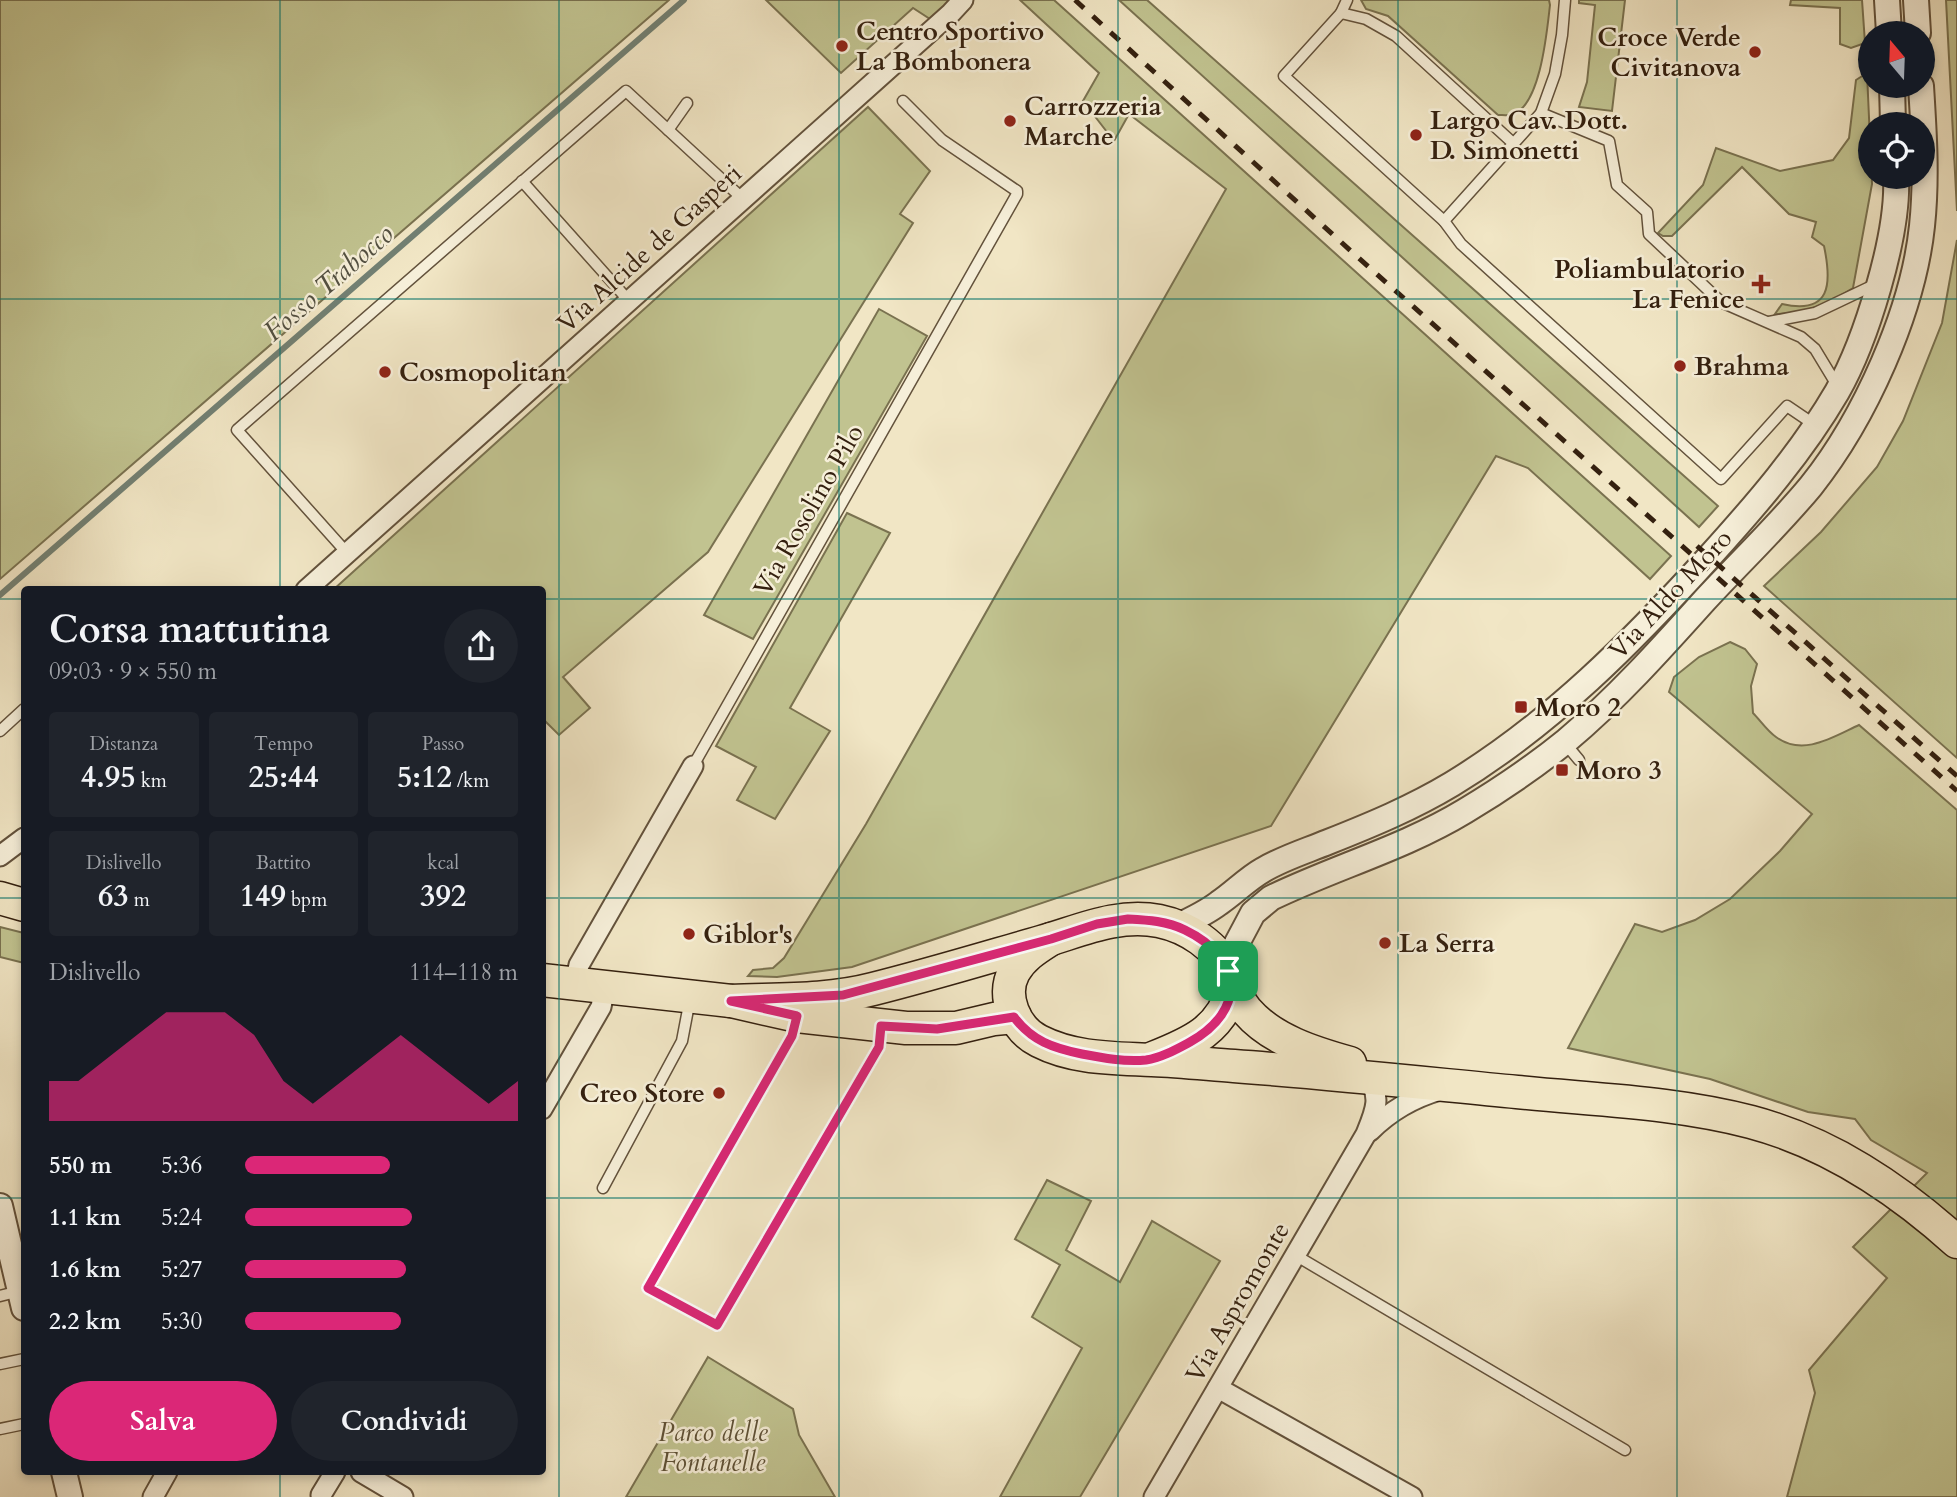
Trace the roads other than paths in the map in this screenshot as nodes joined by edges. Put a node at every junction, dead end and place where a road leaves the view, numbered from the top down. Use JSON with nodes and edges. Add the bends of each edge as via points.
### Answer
{"nodes":[{"id":1,"x":963,"y":0,"type":"edge"},
{"id":2,"x":1347,"y":0,"type":"edge"},
{"id":3,"x":1564,"y":0,"type":"edge"},
{"id":4,"x":1887,"y":0,"type":"edge"},
{"id":5,"x":1916,"y":0,"type":"edge"},
{"id":6,"x":1341,"y":13,"type":"junction"},
{"id":7,"x":1888,"y":21,"type":"edge"},
{"id":8,"x":1917,"y":21,"type":"edge"},
{"id":9,"x":1922,"y":98,"type":"edge"},
{"id":10,"x":903,"y":101,"type":"dead end"},
{"id":11,"x":687,"y":103,"type":"dead end"},
{"id":12,"x":1541,"y":113,"type":"junction"},
{"id":13,"x":668,"y":130,"type":"junction"},
{"id":14,"x":1514,"y":144,"type":"junction"},
{"id":15,"x":522,"y":181,"type":"junction"},
{"id":16,"x":1895,"y":189,"type":"edge"},
{"id":17,"x":743,"y":199,"type":"junction"},
{"id":18,"x":1444,"y":221,"type":"junction"},
{"id":19,"x":1879,"y":282,"type":"junction"},
{"id":20,"x":629,"y":301,"type":"junction"},
{"id":21,"x":1769,"y":322,"type":"junction"},
{"id":22,"x":1839,"y":389,"type":"junction"},
{"id":23,"x":1816,"y":426,"type":"junction"},
{"id":24,"x":347,"y":553,"type":"junction"},
{"id":25,"x":310,"y":586,"type":"edge"},
{"id":26,"x":21,"y":712,"type":"edge"},
{"id":27,"x":0,"y":731,"type":"edge"},
{"id":28,"x":693,"y":765,"type":"joint"},
{"id":29,"x":21,"y":840,"type":"edge"},
{"id":30,"x":0,"y":856,"type":"edge"},
{"id":31,"x":0,"y":898,"type":"edge"},
{"id":32,"x":21,"y":904,"type":"edge"},
{"id":33,"x":1176,"y":927,"type":"junction"},
{"id":34,"x":1051,"y":939,"type":"junction"},
{"id":35,"x":1230,"y":979,"type":"junction"},
{"id":36,"x":546,"y":980,"type":"edge"},
{"id":37,"x":590,"y":985,"type":"junction"},
{"id":38,"x":690,"y":996,"type":"junction"},
{"id":39,"x":731,"y":1001,"type":"junction"},
{"id":40,"x":797,"y":1016,"type":"junction"},
{"id":41,"x":1014,"y":1017,"type":"junction"},
{"id":42,"x":881,"y":1026,"type":"junction"},
{"id":43,"x":1148,"y":1059,"type":"junction"},
{"id":44,"x":1366,"y":1076,"type":"junction"},
{"id":45,"x":1456,"y":1086,"type":"junction"},
{"id":46,"x":1520,"y":1092,"type":"junction"},
{"id":47,"x":546,"y":1102,"type":"edge"},
{"id":48,"x":1366,"y":1134,"type":"junction"},
{"id":49,"x":603,"y":1188,"type":"dead end"},
{"id":50,"x":0,"y":1206,"type":"edge"},
{"id":51,"x":1949,"y":1235,"type":"edge"},
{"id":52,"x":1295,"y":1255,"type":"junction"},
{"id":53,"x":15,"y":1298,"type":"edge"},
{"id":54,"x":21,"y":1360,"type":"edge"},
{"id":55,"x":0,"y":1364,"type":"edge"},
{"id":56,"x":1218,"y":1388,"type":"junction"},
{"id":57,"x":21,"y":1425,"type":"edge"},
{"id":58,"x":0,"y":1429,"type":"edge"},
{"id":59,"x":1625,"y":1450,"type":"dead end"},
{"id":60,"x":65,"y":1475,"type":"edge"},
{"id":61,"x":165,"y":1475,"type":"edge"},
{"id":62,"x":333,"y":1475,"type":"edge"},
{"id":63,"x":365,"y":1475,"type":"edge"},
{"id":64,"x":390,"y":1494,"type":"edge"},
{"id":65,"x":321,"y":1495,"type":"dead end"},
{"id":66,"x":70,"y":1497,"type":"edge"},
{"id":67,"x":153,"y":1497,"type":"edge"},
{"id":68,"x":1154,"y":1497,"type":"edge"},
{"id":69,"x":1412,"y":1497,"type":"edge"}],
"edges":[{"from":1,"to":17,"type":"street","name":"Via Alcide de Gasperi"},
{"from":2,"to":6,"type":"lane"},
{"from":3,"to":12,"type":"lane","via":[[1555,74]]},
{"from":4,"to":7,"type":"street"},
{"from":5,"to":8,"type":"street"},
{"from":6,"to":14,"type":"lane","via":[[1366,19],[1396,36]]},
{"from":6,"to":18,"type":"lane","via":[[1284,76]]},
{"from":9,"to":35,"type":"street","name":"Via Aldo Moro","via":[[1926,172],[1913,272],[1868,396],[1811,486],[1571,751],[1408,841],[1271,898],[1253,914],[1237,945]]},
{"from":10,"to":28,"type":"lane","name":"Via Rosolino Pilo","via":[[942,140],[1017,194]]},
{"from":11,"to":13,"type":"lane"},
{"from":12,"to":14,"type":"lane"},
{"from":12,"to":21,"type":"lane","via":[[1609,141],[1617,185],[1647,212],[1649,234],[1721,302]]},
{"from":13,"to":15,"type":"lane","via":[[626,91]]},
{"from":13,"to":17,"type":"lane"},
{"from":14,"to":18,"type":"lane"},
{"from":15,"to":20,"type":"lane"},
{"from":15,"to":24,"type":"lane","via":[[237,430]]},
{"from":16,"to":19,"type":"street","name":"Via Aldo Moro"},
{"from":17,"to":20,"type":"street","name":"Via Alcide de Gasperi"},
{"from":18,"to":23,"type":"lane","via":[[1461,244],[1721,479],[1787,406]]},
{"from":19,"to":21,"type":"lane","via":[[1815,313]]},
{"from":19,"to":22,"type":"street","name":"Via Aldo Moro","via":[[1864,334]]},
{"from":20,"to":24,"type":"street","name":"Via Alcide de Gasperi"},
{"from":21,"to":22,"type":"lane","via":[[1815,349]]},
{"from":22,"to":23,"type":"street","name":"Via Aldo Moro"},
{"from":23,"to":33,"type":"street","name":"Via Aldo Moro","via":[[1755,506],[1567,700],[1452,783],[1393,816],[1263,870],[1219,904]]},
{"from":24,"to":25,"type":"street","name":"Via Alcide de Gasperi"},
{"from":26,"to":27,"type":"lane"},
{"from":28,"to":37,"type":"street","name":"Via Rosolino Pilo","via":[[579,965]]},
{"from":29,"to":30,"type":"street"},
{"from":31,"to":32,"type":"main road"},
{"from":33,"to":34,"type":"main road","via":[[1128,919]]},
{"from":33,"to":35,"type":"main road","via":[[1214,951]]},
{"from":34,"to":39,"type":"main road","via":[[843,995]]},
{"from":34,"to":41,"type":"main road","via":[[1027,955],[1014,972],[1009,998]]},
{"from":35,"to":43,"type":"main road","via":[[1228,1006],[1216,1023],[1197,1038]]},
{"from":35,"to":46,"type":"main road","via":[[1247,1011],[1277,1035],[1329,1057],[1384,1071]]},
{"from":36,"to":37,"type":"main road"},
{"from":37,"to":38,"type":"main road"},
{"from":37,"to":47,"type":"street","name":"Via Rosolino Pilo","via":[[601,1007]]},
{"from":38,"to":39,"type":"main road"},
{"from":38,"to":49,"type":"lane","via":[[682,1041]]},
{"from":39,"to":40,"type":"main road"},
{"from":40,"to":42,"type":"main road"},
{"from":40,"to":42,"type":"lane","via":[[792,1036],[648,1288],[717,1325],[879,1047]]},
{"from":41,"to":42,"type":"main road","via":[[937,1029]]},
{"from":41,"to":43,"type":"main road","via":[[1037,1041],[1058,1049],[1103,1058]]},
{"from":43,"to":44,"type":"main road"},
{"from":44,"to":45,"type":"main road"},
{"from":44,"to":48,"type":"street","name":"Via Aspromonte","via":[[1377,1101]]},
{"from":45,"to":46,"type":"main road"},
{"from":45,"to":48,"type":"street","name":"Via Aspromonte","via":[[1399,1107]]},
{"from":46,"to":51,"type":"main road","via":[[1723,1115],[1779,1131],[1866,1172]]},
{"from":48,"to":52,"type":"street","name":"Via Aspromonte"},
{"from":50,"to":53,"type":"street"},
{"from":52,"to":56,"type":"street","name":"Via Aspromonte"},
{"from":52,"to":59,"type":"lane"},
{"from":54,"to":55,"type":"lane"},
{"from":56,"to":68,"type":"street","name":"Via Aspromonte"},
{"from":56,"to":69,"type":"street"},
{"from":57,"to":58,"type":"lane"},
{"from":60,"to":66,"type":"street"},
{"from":61,"to":67,"type":"street"},
{"from":62,"to":65,"type":"street"},
{"from":63,"to":64,"type":"street"}]}
